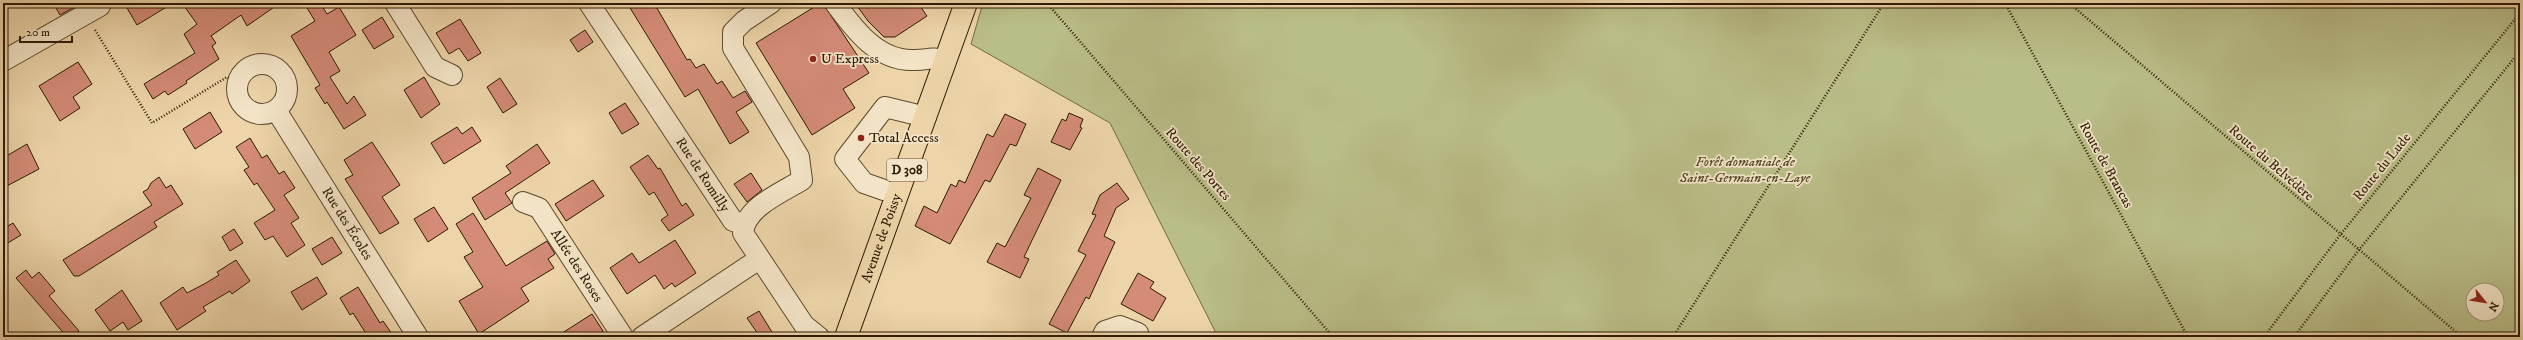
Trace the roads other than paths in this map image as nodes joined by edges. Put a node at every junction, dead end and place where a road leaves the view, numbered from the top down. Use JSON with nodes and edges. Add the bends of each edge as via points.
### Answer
{"nodes":[{"id":1,"x":101,"y":3,"type":"edge"},
{"id":2,"x":395,"y":3,"type":"edge"},
{"id":3,"x":589,"y":3,"type":"edge"},
{"id":4,"x":771,"y":3,"type":"edge"},
{"id":5,"x":835,"y":3,"type":"edge"},
{"id":6,"x":950,"y":3,"type":"edge"},
{"id":7,"x":966,"y":3,"type":"edge"},
{"id":8,"x":938,"y":59,"type":"junction"},
{"id":9,"x":3,"y":61,"type":"edge"},
{"id":10,"x":452,"y":75,"type":"dead end"},
{"id":11,"x":276,"y":110,"type":"junction"},
{"id":12,"x":919,"y":114,"type":"junction"},
{"id":13,"x":884,"y":190,"type":"junction"},
{"id":14,"x":523,"y":202,"type":"dead end"},
{"id":15,"x":744,"y":224,"type":"junction"},
{"id":16,"x":759,"y":259,"type":"junction"},
{"id":17,"x":1138,"y":333,"type":"dead end"},
{"id":18,"x":418,"y":337,"type":"edge"},
{"id":19,"x":623,"y":337,"type":"edge"},
{"id":20,"x":642,"y":337,"type":"edge"},
{"id":21,"x":819,"y":337,"type":"edge"},
{"id":22,"x":831,"y":337,"type":"edge"},
{"id":23,"x":846,"y":337,"type":"edge"},
{"id":24,"x":1102,"y":337,"type":"edge"}],
"edges":[{"from":1,"to":9,"type":"street","via":[[85,15]]},
{"from":2,"to":10,"type":"street","via":[[435,67]]},
{"from":3,"to":15,"type":"street","name":"Rue de Romilly","via":[[733,221]]},
{"from":4,"to":15,"type":"street","via":[[744,21],[733,32],[733,48],[798,157],[802,180],[750,214]]},
{"from":5,"to":8,"type":"street","via":[[857,33],[890,55],[914,60]]},
{"from":6,"to":8,"type":"main road","name":"Avenue de Poissy","number":"D 308"},
{"from":7,"to":8,"type":"main road","name":"Avenue de Poissy","number":"D 308"},
{"from":8,"to":12,"type":"main road","name":"Avenue de Poissy","number":"D 308"},
{"from":11,"to":11,"type":"street","via":[[260,114],[248,109],[240,100],[238,83],[241,76],[253,65],[261,64],[276,68],[286,80],[287,88],[282,104]]},
{"from":11,"to":18,"type":"street","name":"Rue des Écoles"},
{"from":12,"to":13,"type":"main road","name":"Avenue de Poissy","number":"D 308"},
{"from":12,"to":13,"type":"street","via":[[886,107],[845,159],[864,183]]},
{"from":12,"to":23,"type":"main road","name":"Avenue de Poissy","number":"D 308"},
{"from":13,"to":22,"type":"main road","name":"Avenue de Poissy","number":"D 308"},
{"from":14,"to":19,"type":"street","name":"Allée des Roses","via":[[539,208]]},
{"from":15,"to":16,"type":"street","via":[[743,233]]},
{"from":16,"to":20,"type":"street"},
{"from":16,"to":21,"type":"street","via":[[794,300],[804,325]]},
{"from":17,"to":24,"type":"street","via":[[1120,326],[1105,331]]}]}
